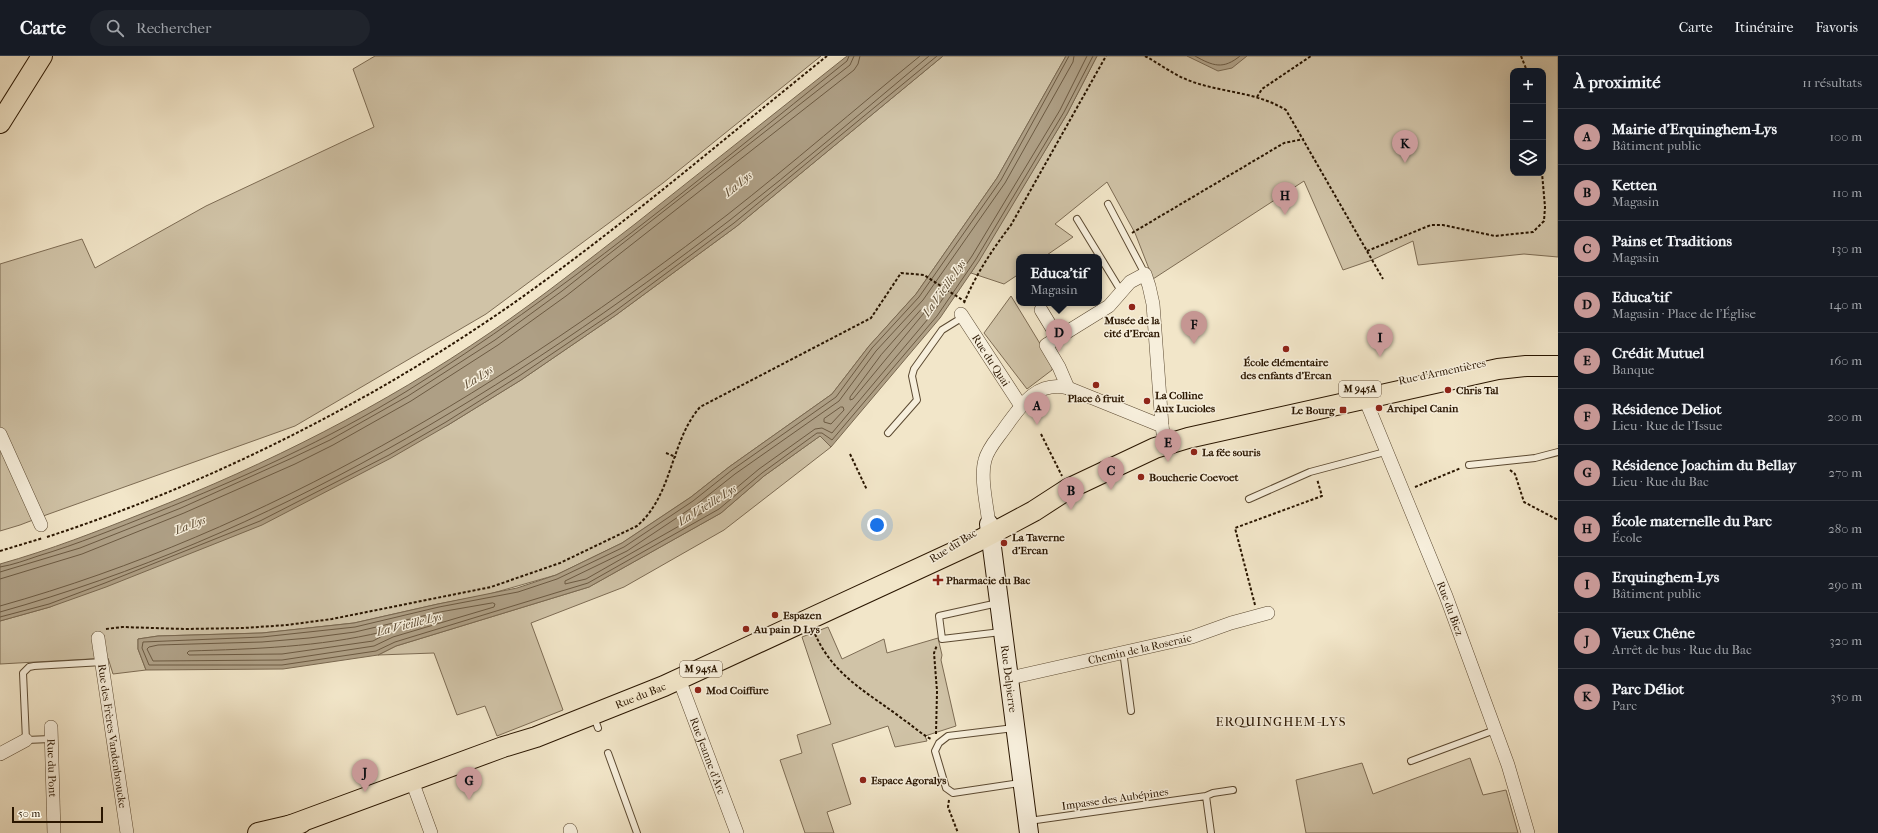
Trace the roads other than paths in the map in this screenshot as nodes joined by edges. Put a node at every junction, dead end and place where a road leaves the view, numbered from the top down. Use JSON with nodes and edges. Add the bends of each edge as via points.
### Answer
{"nodes":[{"id":1,"x":38,"y":62,"type":"edge"},
{"id":2,"x":0,"y":123,"type":"edge"},
{"id":3,"x":0,"y":138,"type":"edge"},
{"id":4,"x":1108,"y":204,"type":"dead end"},
{"id":5,"x":1077,"y":219,"type":"dead end"},
{"id":6,"x":1098,"y":254,"type":"edge"},
{"id":7,"x":1102,"y":260,"type":"edge"},
{"id":8,"x":1145,"y":274,"type":"junction"},
{"id":9,"x":1121,"y":291,"type":"junction"},
{"id":10,"x":1041,"y":310,"type":"dead end"},
{"id":11,"x":963,"y":311,"type":"joint"},
{"id":12,"x":1058,"y":338,"type":"junction"},
{"id":13,"x":1558,"y":357,"type":"edge"},
{"id":14,"x":1558,"y":366,"type":"edge"},
{"id":15,"x":1068,"y":388,"type":"junction"},
{"id":16,"x":1362,"y":394,"type":"junction"},
{"id":17,"x":1021,"y":406,"type":"junction"},
{"id":18,"x":0,"y":434,"type":"edge"},
{"id":19,"x":888,"y":434,"type":"dead end"},
{"id":20,"x":1163,"y":435,"type":"junction"},
{"id":21,"x":1386,"y":452,"type":"junction"},
{"id":22,"x":1558,"y":452,"type":"edge"},
{"id":23,"x":1469,"y":465,"type":"road end"},
{"id":24,"x":1249,"y":499,"type":"dead end"},
{"id":25,"x":41,"y":525,"type":"dead end"},
{"id":26,"x":990,"y":529,"type":"junction"},
{"id":27,"x":1000,"y":603,"type":"junction"},
{"id":28,"x":1263,"y":614,"type":"road end"},
{"id":29,"x":1004,"y":632,"type":"junction"},
{"id":30,"x":98,"y":638,"type":"road end"},
{"id":31,"x":1123,"y":651,"type":"junction"},
{"id":32,"x":103,"y":662,"type":"junction"},
{"id":33,"x":1010,"y":678,"type":"junction"},
{"id":34,"x":679,"y":679,"type":"junction"},
{"id":35,"x":1131,"y":711,"type":"dead end"},
{"id":36,"x":1016,"y":728,"type":"junction"},
{"id":37,"x":1495,"y":730,"type":"junction"},
{"id":38,"x":51,"y":733,"type":"joint"},
{"id":39,"x":26,"y":740,"type":"junction"},
{"id":40,"x":608,"y":753,"type":"dead end"},
{"id":41,"x":0,"y":754,"type":"edge"},
{"id":42,"x":1411,"y":761,"type":"dead end"},
{"id":43,"x":1023,"y":783,"type":"junction"},
{"id":44,"x":414,"y":787,"type":"junction"},
{"id":45,"x":1233,"y":790,"type":"dead end"},
{"id":46,"x":1206,"y":796,"type":"junction"},
{"id":47,"x":1028,"y":827,"type":"edge"},
{"id":48,"x":290,"y":829,"type":"edge"},
{"id":49,"x":54,"y":833,"type":"edge"},
{"id":50,"x":127,"y":833,"type":"edge"},
{"id":51,"x":258,"y":833,"type":"edge"},
{"id":52,"x":431,"y":833,"type":"edge"},
{"id":53,"x":638,"y":833,"type":"edge"},
{"id":54,"x":737,"y":833,"type":"edge"},
{"id":55,"x":1210,"y":833,"type":"edge"},
{"id":56,"x":1528,"y":833,"type":"edge"}],
"edges":[{"from":1,"to":2,"type":"main road"},
{"from":1,"to":3,"type":"main road"},
{"from":4,"to":8,"type":"lane"},
{"from":5,"to":6,"type":"lane"},
{"from":7,"to":9,"type":"lane"},
{"from":8,"to":9,"type":"street","via":[[1130,282]]},
{"from":8,"to":20,"type":"street","via":[[1153,304]]},
{"from":9,"to":12,"type":"street","via":[[1109,306]]},
{"from":10,"to":12,"type":"street"},
{"from":11,"to":17,"type":"street","name":"Rue du Quai"},
{"from":11,"to":19,"type":"lane","via":[[942,330],[914,369],[912,376],[917,400]]},
{"from":12,"to":15,"type":"street","via":[[1046,345]]},
{"from":13,"to":16,"type":"main road","name":"Rue d'Armentières","number":"M 945A","via":[[1499,360]]},
{"from":14,"to":16,"type":"main road","name":"Rue d'Armentières","number":"M 945A","via":[[1498,369]]},
{"from":15,"to":17,"type":"street","via":[[1052,386],[1042,389],[1030,396]]},
{"from":15,"to":20,"type":"street"},
{"from":16,"to":20,"type":"main road","name":"Rue d'Armentières","number":"M 945A"},
{"from":16,"to":21,"type":"street","name":"Rue du Biez"},
{"from":17,"to":26,"type":"street","via":[[985,460],[984,474]]},
{"from":18,"to":25,"type":"street"},
{"from":20,"to":26,"type":"main road","number":"M 945A","via":[[1039,508]]},
{"from":20,"to":26,"type":"main road","number":"M 945A","via":[[1132,446],[1063,479]]},
{"from":21,"to":24,"type":"lane","via":[[1315,471]]},
{"from":21,"to":37,"type":"street","name":"Rue du Biez","via":[[1438,576]]},
{"from":22,"to":23,"type":"lane","via":[[1535,458]]},
{"from":26,"to":27,"type":"street","name":"Rue Delpierre"},
{"from":26,"to":34,"type":"main road","name":"Rue du Bac","number":"M 945A","via":[[917,568]]},
{"from":27,"to":29,"type":"street","name":"Rue Delpierre"},
{"from":27,"to":29,"type":"lane","via":[[939,616],[942,639]]},
{"from":28,"to":31,"type":"street","name":"Chemin de la Roseraie","via":[[1225,624],[1192,637]]},
{"from":29,"to":33,"type":"street","name":"Rue Delpierre"},
{"from":30,"to":32,"type":"street","name":"Rue des Frères Vandenbroucke"},
{"from":31,"to":33,"type":"street","name":"Chemin de la Roseraie"},
{"from":31,"to":35,"type":"lane"},
{"from":32,"to":39,"type":"lane","via":[[34,666],[26,670],[22,677]]},
{"from":32,"to":50,"type":"street","name":"Rue des Frères Vandenbroucke"},
{"from":33,"to":36,"type":"street","name":"Rue Delpierre"},
{"from":34,"to":44,"type":"main road","name":"Rue du Bac","number":"M 945A","via":[[596,721],[536,737],[462,774]]},
{"from":34,"to":54,"type":"street","name":"Rue Jeanne d'Arc"},
{"from":36,"to":43,"type":"street","name":"Rue Delpierre"},
{"from":36,"to":43,"type":"lane","via":[[948,736],[937,742],[935,751],[946,788],[952,793]]},
{"from":37,"to":42,"type":"lane"},
{"from":37,"to":56,"type":"street","name":"Rue du Biez"},
{"from":38,"to":39,"type":"lane"},
{"from":38,"to":49,"type":"street","name":"Rue du Pont"},
{"from":39,"to":41,"type":"street"},
{"from":40,"to":53,"type":"lane"},
{"from":43,"to":47,"type":"street","name":"Rue Delpierre"},
{"from":44,"to":48,"type":"main road","name":"Rue du Bac","number":"M 945A","via":[[373,807]]},
{"from":44,"to":52,"type":"street"},
{"from":45,"to":46,"type":"lane","name":"Impasse des Aubépines"},
{"from":46,"to":47,"type":"lane","name":"Impasse des Aubépines"},
{"from":46,"to":55,"type":"lane"},
{"from":48,"to":51,"type":"main road","name":"Rue du Bac","number":"M 945A"}]}
